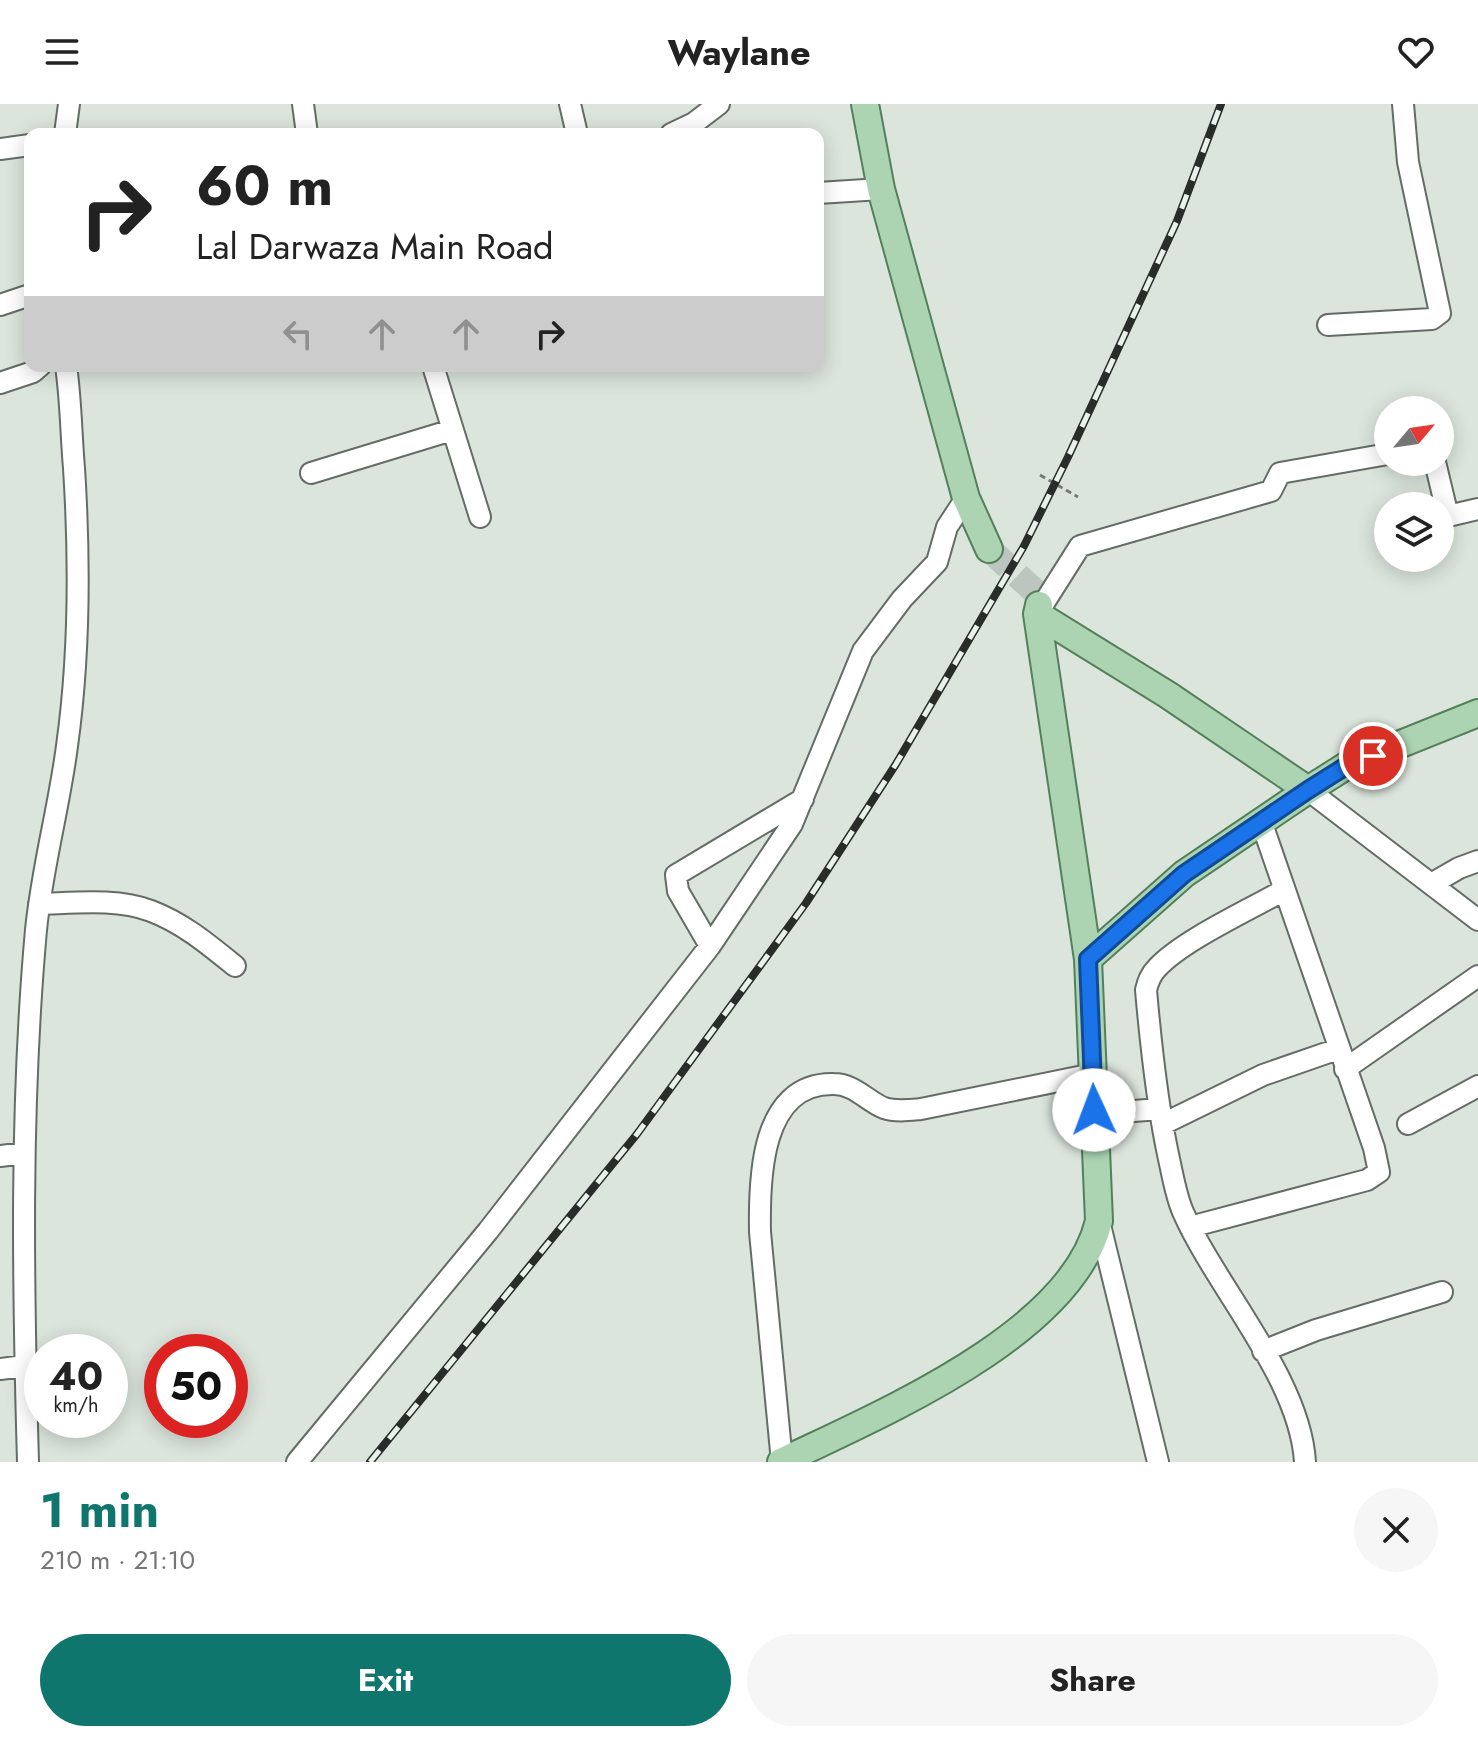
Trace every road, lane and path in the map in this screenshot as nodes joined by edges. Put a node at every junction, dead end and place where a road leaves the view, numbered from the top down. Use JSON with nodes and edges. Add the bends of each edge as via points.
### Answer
{"nodes":[{"id":1,"x":69,"y":104,"type":"edge"},
{"id":2,"x":303,"y":104,"type":"edge"},
{"id":3,"x":570,"y":104,"type":"edge"},
{"id":4,"x":719,"y":104,"type":"edge"},
{"id":5,"x":865,"y":104,"type":"edge"},
{"id":6,"x":1403,"y":104,"type":"edge"},
{"id":7,"x":66,"y":128,"type":"edge"},
{"id":8,"x":306,"y":128,"type":"edge"},
{"id":9,"x":576,"y":128,"type":"edge"},
{"id":10,"x":684,"y":128,"type":"edge"},
{"id":11,"x":24,"y":146,"type":"edge"},
{"id":12,"x":0,"y":149,"type":"edge"},
{"id":13,"x":881,"y":189,"type":"junction"},
{"id":14,"x":824,"y":193,"type":"edge"},
{"id":15,"x":24,"y":297,"type":"edge"},
{"id":16,"x":0,"y":305,"type":"edge"},
{"id":17,"x":1328,"y":325,"type":"dead end"},
{"id":18,"x":33,"y":372,"type":"edge"},
{"id":19,"x":66,"y":372,"type":"edge"},
{"id":20,"x":435,"y":372,"type":"edge"},
{"id":21,"x":0,"y":383,"type":"edge"},
{"id":22,"x":452,"y":430,"type":"junction"},
{"id":23,"x":1374,"y":456,"type":"edge"},
{"id":24,"x":311,"y":473,"type":"dead end"},
{"id":25,"x":1040,"y":475,"type":"dead end"},
{"id":26,"x":1438,"y":476,"type":"edge"},
{"id":27,"x":1078,"y":497,"type":"dead end"},
{"id":28,"x":966,"y":498,"type":"junction"},
{"id":29,"x":1478,"y":509,"type":"edge"},
{"id":30,"x":480,"y":517,"type":"dead end"},
{"id":31,"x":989,"y":549,"type":"tunnel mouth"},
{"id":32,"x":1039,"y":606,"type":"junction"},
{"id":33,"x":1478,"y":713,"type":"edge"},
{"id":34,"x":1308,"y":790,"type":"junction"},
{"id":35,"x":803,"y":799,"type":"junction"},
{"id":36,"x":1261,"y":821,"type":"junction"},
{"id":37,"x":1478,"y":861,"type":"edge"},
{"id":38,"x":1433,"y":883,"type":"junction"},
{"id":39,"x":1284,"y":890,"type":"junction"},
{"id":40,"x":39,"y":904,"type":"junction"},
{"id":41,"x":1478,"y":920,"type":"edge"},
{"id":42,"x":710,"y":946,"type":"junction"},
{"id":43,"x":1088,"y":959,"type":"junction"},
{"id":44,"x":235,"y":966,"type":"dead end"},
{"id":45,"x":1478,"y":976,"type":"edge"},
{"id":46,"x":1338,"y":1049,"type":"junction"},
{"id":47,"x":1345,"y":1069,"type":"junction"},
{"id":48,"x":1093,"y":1074,"type":"junction"},
{"id":49,"x":1478,"y":1086,"type":"edge"},
{"id":50,"x":1094,"y":1110,"type":"junction"},
{"id":51,"x":1161,"y":1116,"type":"junction"},
{"id":52,"x":1408,"y":1124,"type":"dead end"},
{"id":53,"x":24,"y":1153,"type":"junction"},
{"id":54,"x":0,"y":1156,"type":"edge"},
{"id":55,"x":1099,"y":1221,"type":"junction"},
{"id":56,"x":1190,"y":1227,"type":"junction"},
{"id":57,"x":1442,"y":1292,"type":"dead end"},
{"id":58,"x":24,"y":1334,"type":"edge"},
{"id":59,"x":1263,"y":1351,"type":"junction"},
{"id":60,"x":24,"y":1366,"type":"edge"},
{"id":61,"x":0,"y":1369,"type":"edge"},
{"id":62,"x":27,"y":1438,"type":"edge"},
{"id":63,"x":28,"y":1462,"type":"edge"},
{"id":64,"x":297,"y":1462,"type":"edge"},
{"id":65,"x":782,"y":1462,"type":"edge"},
{"id":66,"x":1158,"y":1462,"type":"edge"},
{"id":67,"x":1305,"y":1462,"type":"edge"}],
"edges":[{"from":1,"to":7,"type":"street"},
{"from":2,"to":8,"type":"street"},
{"from":3,"to":9,"type":"street"},
{"from":4,"to":10,"type":"street"},
{"from":5,"to":13,"type":"main road"},
{"from":6,"to":17,"type":"street","via":[[1408,162],[1440,313],[1432,319]]},
{"from":11,"to":12,"type":"street"},
{"from":13,"to":14,"type":"street"},
{"from":13,"to":28,"type":"main road"},
{"from":15,"to":16,"type":"street"},
{"from":18,"to":21,"type":"street"},
{"from":19,"to":40,"type":"street","via":[[78,618],[68,743]]},
{"from":20,"to":22,"type":"street"},
{"from":22,"to":24,"type":"street"},
{"from":22,"to":30,"type":"street"},
{"from":23,"to":32,"type":"street","via":[[1280,473],[1271,491],[1080,546]]},
{"from":25,"to":27,"type":"path"},
{"from":26,"to":29,"type":"street","via":[[1448,516]]},
{"from":28,"to":31,"type":"main road"},
{"from":28,"to":35,"type":"street","via":[[947,527],[937,562],[863,651]]},
{"from":32,"to":34,"type":"main road"},
{"from":32,"to":43,"type":"main road"},
{"from":33,"to":34,"type":"main road","via":[[1346,766]]},
{"from":34,"to":36,"type":"main road"},
{"from":34,"to":38,"type":"street"},
{"from":35,"to":42,"type":"street"},
{"from":35,"to":42,"type":"street","via":[[676,875],[678,891]]},
{"from":36,"to":39,"type":"street"},
{"from":36,"to":43,"type":"main road","via":[[1184,874]]},
{"from":37,"to":38,"type":"street"},
{"from":38,"to":41,"type":"street"},
{"from":39,"to":46,"type":"street"},
{"from":39,"to":51,"type":"street","via":[[1189,944],[1150,977],[1146,990]]},
{"from":40,"to":44,"type":"street","via":[[126,904],[150,910],[199,937]]},
{"from":40,"to":53,"type":"street"},
{"from":42,"to":64,"type":"street","via":[[488,1231]]},
{"from":43,"to":48,"type":"main road"},
{"from":45,"to":47,"type":"street"},
{"from":46,"to":47,"type":"street"},
{"from":46,"to":51,"type":"street"},
{"from":47,"to":56,"type":"street","via":[[1379,1165],[1375,1177]]},
{"from":48,"to":50,"type":"main road"},
{"from":48,"to":65,"type":"street","via":[[921,1109],[885,1108],[834,1084],[787,1101],[773,1124],[759,1196]]},
{"from":49,"to":52,"type":"street"},
{"from":50,"to":51,"type":"street"},
{"from":50,"to":55,"type":"main road"},
{"from":51,"to":56,"type":"street","via":[[1179,1203]]},
{"from":53,"to":54,"type":"street"},
{"from":53,"to":58,"type":"street"},
{"from":55,"to":65,"type":"main road","via":[[1077,1270],[1027,1324],[929,1391]]},
{"from":55,"to":66,"type":"street"},
{"from":56,"to":59,"type":"street"},
{"from":57,"to":59,"type":"street"},
{"from":59,"to":67,"type":"street","via":[[1294,1411]]},
{"from":60,"to":61,"type":"street"},
{"from":62,"to":63,"type":"street"}]}
